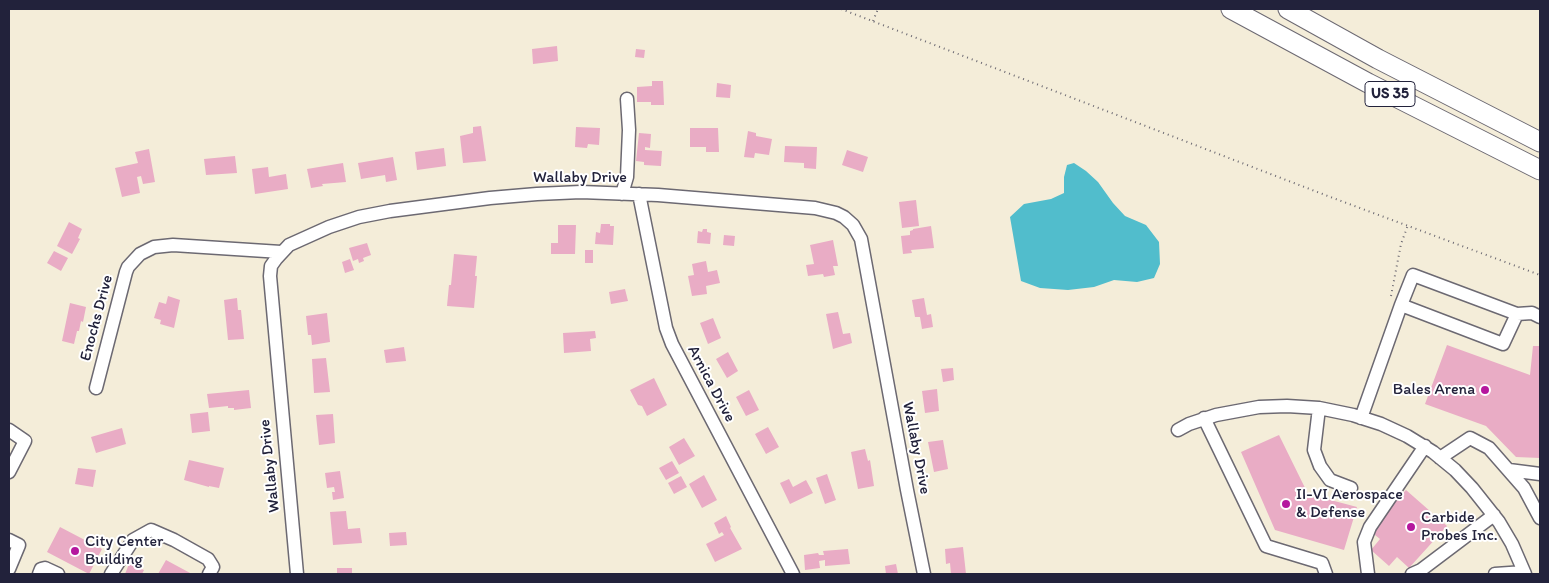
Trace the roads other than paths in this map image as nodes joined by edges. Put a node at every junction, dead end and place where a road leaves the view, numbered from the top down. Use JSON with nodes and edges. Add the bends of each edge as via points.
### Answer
{"nodes":[{"id":1,"x":1289,"y":9,"type":"edge"},
{"id":2,"x":1237,"y":12,"type":"edge"},
{"id":3,"x":627,"y":99,"type":"dead end"},
{"id":4,"x":1540,"y":142,"type":"edge"},
{"id":5,"x":1540,"y":170,"type":"edge"},
{"id":6,"x":622,"y":194,"type":"junction"},
{"id":7,"x":639,"y":194,"type":"junction"},
{"id":8,"x":281,"y":252,"type":"junction"},
{"id":9,"x":1401,"y":305,"type":"junction"},
{"id":10,"x":1517,"y":314,"type":"junction"},
{"id":11,"x":1540,"y":317,"type":"edge"},
{"id":12,"x":96,"y":388,"type":"dead end"},
{"id":13,"x":1319,"y":408,"type":"junction"},
{"id":14,"x":1204,"y":418,"type":"junction"},
{"id":15,"x":1361,"y":418,"type":"junction"},
{"id":16,"x":9,"y":430,"type":"edge"},
{"id":17,"x":1178,"y":430,"type":"dead end"},
{"id":18,"x":1425,"y":446,"type":"junction"},
{"id":19,"x":1440,"y":458,"type":"junction"},
{"id":20,"x":1509,"y":470,"type":"junction"},
{"id":21,"x":9,"y":472,"type":"edge"},
{"id":22,"x":1540,"y":474,"type":"edge"},
{"id":23,"x":1351,"y":488,"type":"dead end"},
{"id":24,"x":1494,"y":515,"type":"junction"},
{"id":25,"x":1540,"y":518,"type":"edge"},
{"id":26,"x":9,"y":540,"type":"edge"},
{"id":27,"x":9,"y":570,"type":"edge"},
{"id":28,"x":1416,"y":572,"type":"edge"},
{"id":29,"x":1525,"y":573,"type":"edge"},
{"id":30,"x":38,"y":574,"type":"edge"},
{"id":31,"x":58,"y":574,"type":"edge"},
{"id":32,"x":111,"y":574,"type":"edge"},
{"id":33,"x":209,"y":574,"type":"edge"},
{"id":34,"x":297,"y":574,"type":"edge"},
{"id":35,"x":793,"y":574,"type":"edge"},
{"id":36,"x":924,"y":574,"type":"edge"},
{"id":37,"x":1326,"y":574,"type":"edge"},
{"id":38,"x":1368,"y":574,"type":"edge"},
{"id":39,"x":1496,"y":574,"type":"edge"}],
"edges":[{"from":1,"to":4,"type":"highway","number":"US 35","via":[[1378,60]]},
{"from":2,"to":5,"type":"highway","number":"US 35"},
{"from":3,"to":6,"type":"street","via":[[627,178]]},
{"from":6,"to":7,"type":"street","name":"Wallaby Drive"},
{"from":6,"to":8,"type":"street","name":"Wallaby Drive","via":[[538,194],[390,211],[329,227],[289,245]]},
{"from":7,"to":35,"type":"street","name":"Arnica Drive","via":[[672,344]]},
{"from":7,"to":36,"type":"street","name":"Wallaby Drive","via":[[815,208],[836,213],[853,225],[861,239]]},
{"from":8,"to":12,"type":"street","name":"Enochs Drive","via":[[173,245],[154,247],[140,254],[126,272]]},
{"from":8,"to":34,"type":"street","name":"Wallaby Drive","via":[[270,276]]},
{"from":9,"to":10,"type":"street","via":[[1503,344]]},
{"from":9,"to":10,"type":"street","via":[[1413,275]]},
{"from":9,"to":15,"type":"street"},
{"from":10,"to":11,"type":"street","via":[[1532,313]]},
{"from":13,"to":14,"type":"street","via":[[1259,407]]},
{"from":13,"to":15,"type":"street"},
{"from":13,"to":23,"type":"street","via":[[1314,450],[1320,466],[1330,480]]},
{"from":14,"to":17,"type":"street"},
{"from":14,"to":37,"type":"street","via":[[1266,546],[1322,563]]},
{"from":15,"to":18,"type":"street"},
{"from":16,"to":21,"type":"street","via":[[25,441]]},
{"from":18,"to":19,"type":"street"},
{"from":18,"to":38,"type":"street","via":[[1370,527],[1364,542]]},
{"from":19,"to":20,"type":"street","via":[[1470,438],[1489,448]]},
{"from":19,"to":24,"type":"street","via":[[1472,488]]},
{"from":20,"to":22,"type":"street"},
{"from":20,"to":25,"type":"street","via":[[1524,488]]},
{"from":24,"to":28,"type":"street"},
{"from":24,"to":29,"type":"street"},
{"from":26,"to":27,"type":"street","via":[[19,545]]},
{"from":29,"to":39,"type":"street"},
{"from":30,"to":31,"type":"street","via":[[45,568]]},
{"from":32,"to":33,"type":"street","via":[[133,540],[151,530],[208,559],[213,567]]}]}
